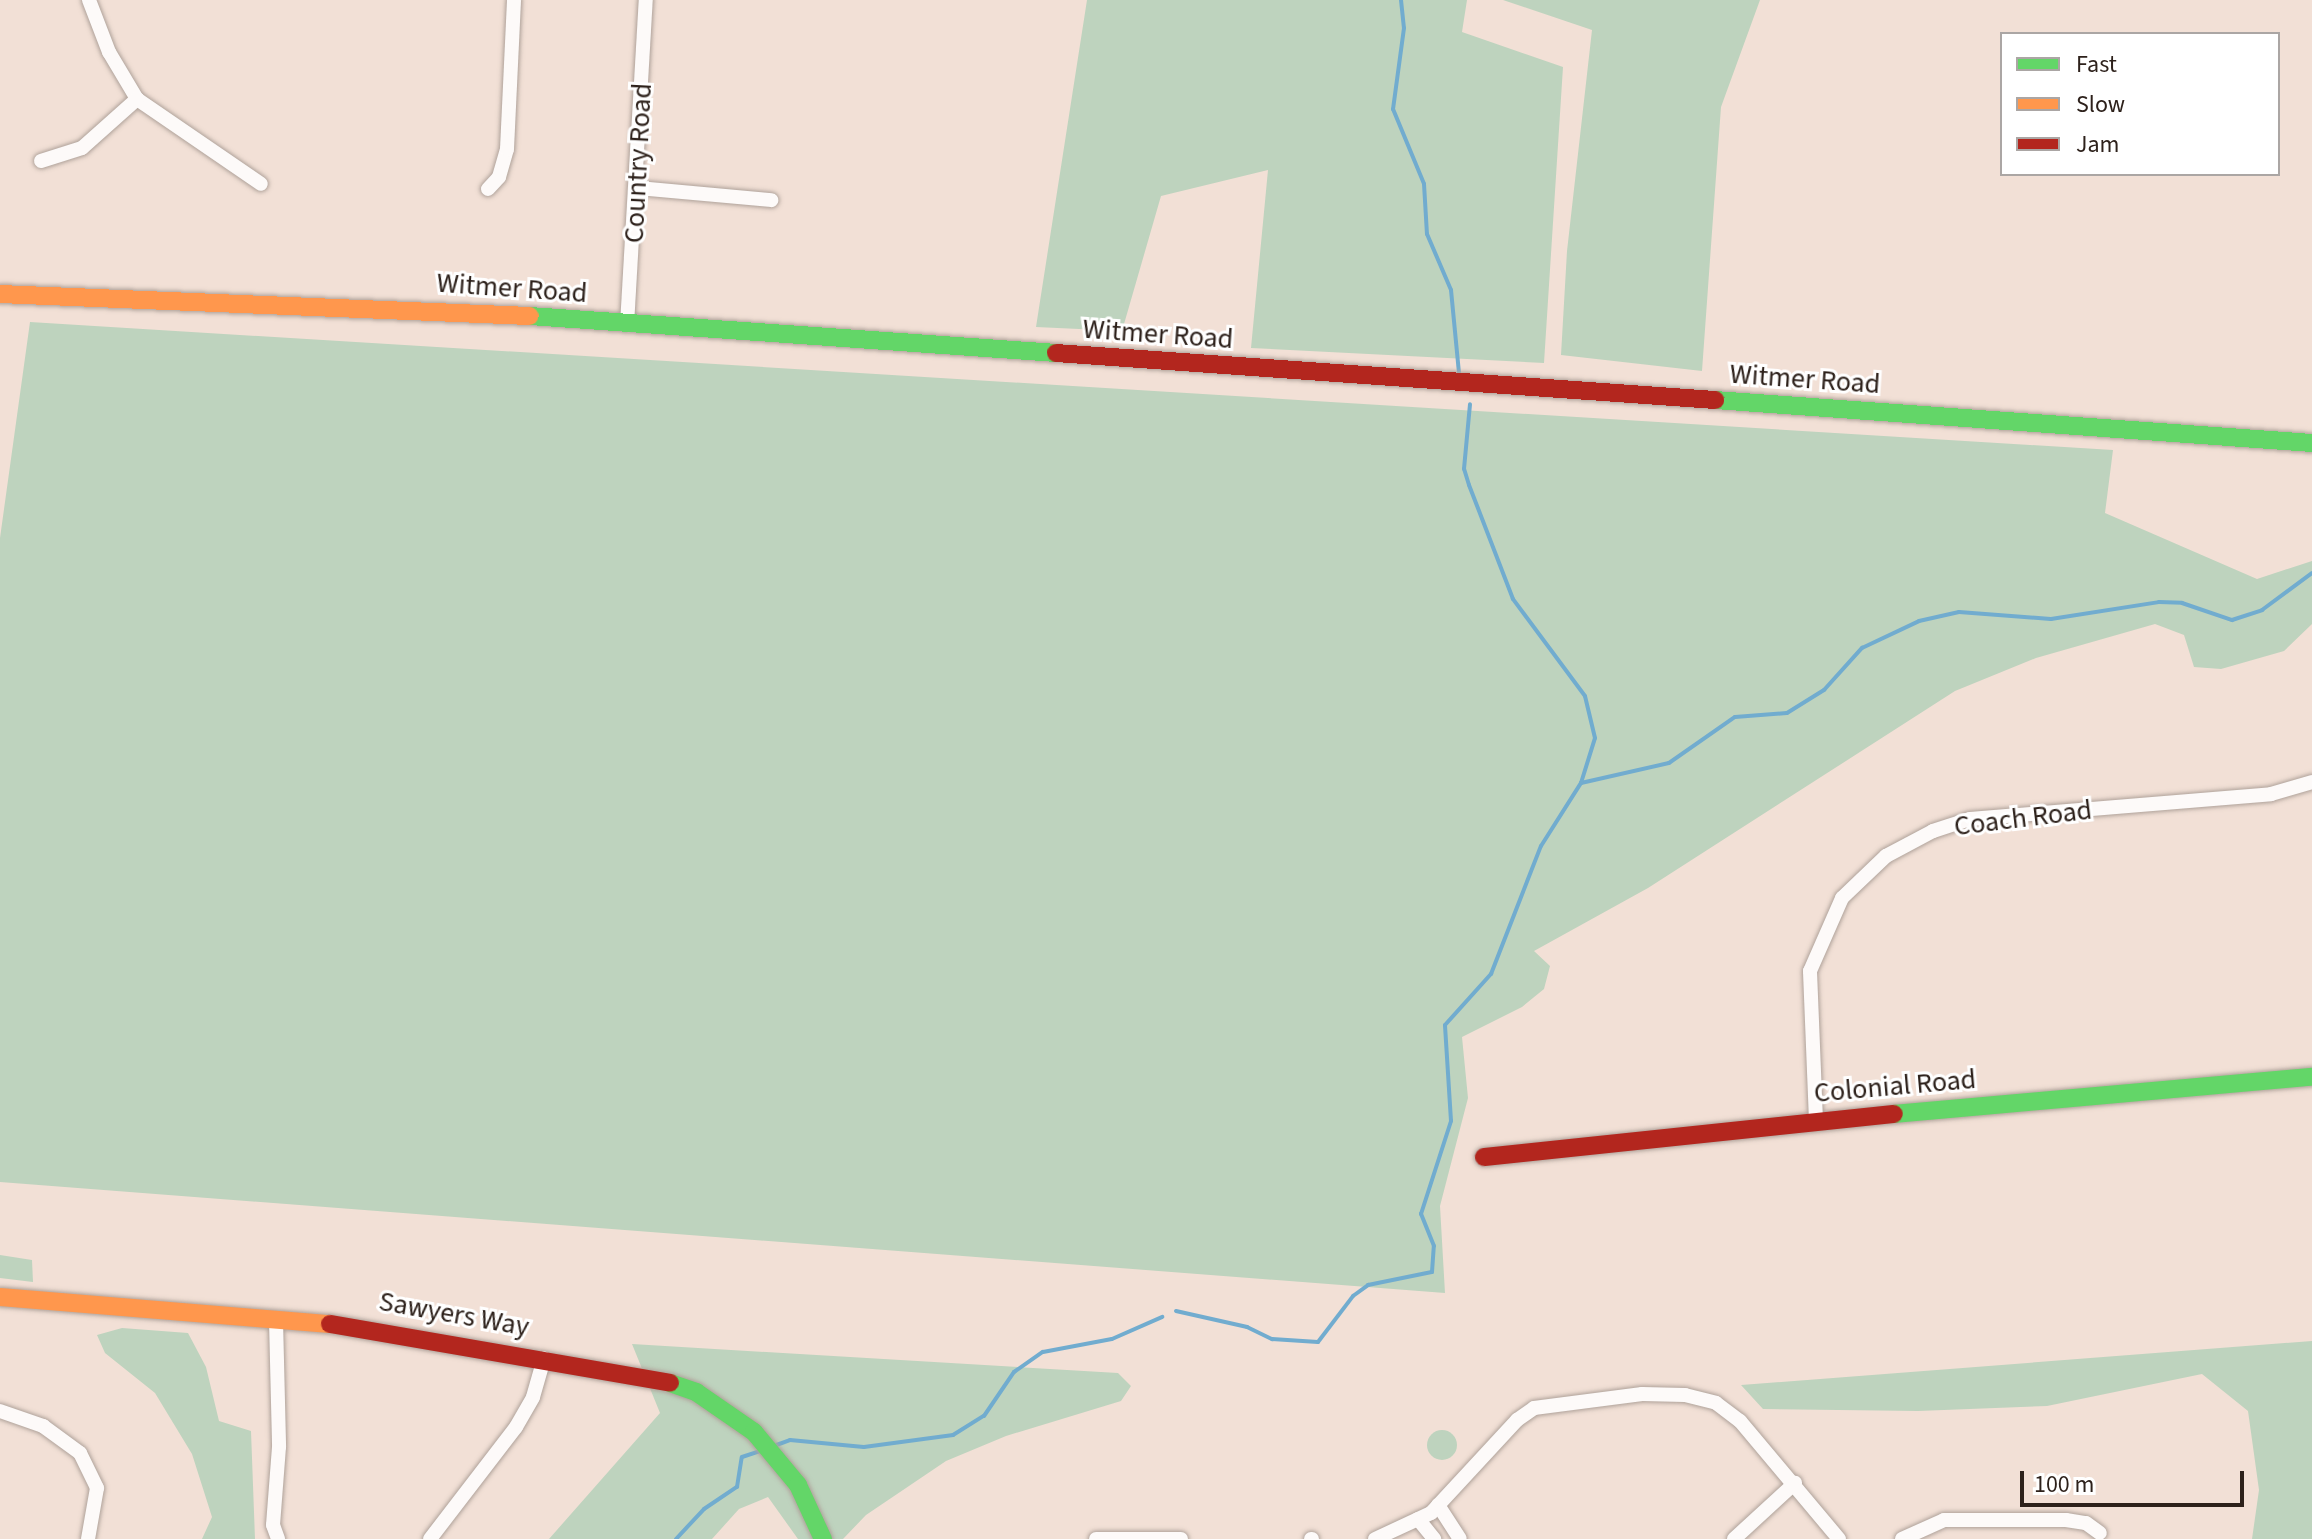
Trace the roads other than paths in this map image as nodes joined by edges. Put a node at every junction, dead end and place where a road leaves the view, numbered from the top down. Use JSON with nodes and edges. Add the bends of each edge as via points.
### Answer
{"nodes":[{"id":1,"x":89,"y":0,"type":"edge"},
{"id":2,"x":514,"y":0,"type":"edge"},
{"id":3,"x":646,"y":0,"type":"edge"},
{"id":4,"x":137,"y":99,"type":"junction"},
{"id":5,"x":41,"y":161,"type":"dead end"},
{"id":6,"x":261,"y":184,"type":"dead end"},
{"id":7,"x":638,"y":188,"type":"junction"},
{"id":8,"x":488,"y":189,"type":"dead end"},
{"id":9,"x":771,"y":200,"type":"dead end"},
{"id":10,"x":0,"y":294,"type":"edge"},
{"id":11,"x":627,"y":325,"type":"junction"},
{"id":12,"x":2312,"y":443,"type":"edge"},
{"id":13,"x":2312,"y":782,"type":"edge"},
{"id":14,"x":2312,"y":1077,"type":"edge"},
{"id":15,"x":1816,"y":1121,"type":"junction"},
{"id":16,"x":1484,"y":1157,"type":"dead end"},
{"id":17,"x":0,"y":1297,"type":"edge"},
{"id":18,"x":276,"y":1320,"type":"junction"},
{"id":19,"x":544,"y":1359,"type":"junction"},
{"id":20,"x":0,"y":1411,"type":"edge"},
{"id":21,"x":1795,"y":1483,"type":"junction"},
{"id":22,"x":1438,"y":1505,"type":"junction"},
{"id":23,"x":1418,"y":1519,"type":"junction"},
{"id":24,"x":2100,"y":1533,"type":"dead end"},
{"id":25,"x":1160,"y":1538,"type":"edge"},
{"id":26,"x":88,"y":1539,"type":"edge"},
{"id":27,"x":278,"y":1539,"type":"edge"},
{"id":28,"x":430,"y":1539,"type":"edge"},
{"id":29,"x":823,"y":1539,"type":"edge"},
{"id":30,"x":1096,"y":1539,"type":"edge"},
{"id":31,"x":1181,"y":1539,"type":"edge"},
{"id":32,"x":1375,"y":1539,"type":"edge"},
{"id":33,"x":1434,"y":1539,"type":"edge"},
{"id":34,"x":1460,"y":1539,"type":"edge"},
{"id":35,"x":1734,"y":1539,"type":"edge"},
{"id":36,"x":1839,"y":1539,"type":"edge"},
{"id":37,"x":1902,"y":1539,"type":"edge"}],
"edges":[{"from":1,"to":4,"type":"street","via":[[109,52]]},
{"from":2,"to":8,"type":"street","via":[[507,149],[499,177]]},
{"from":3,"to":7,"type":"street","name":"Country Road"},
{"from":4,"to":5,"type":"street","via":[[82,148]]},
{"from":4,"to":6,"type":"street"},
{"from":7,"to":9,"type":"street"},
{"from":7,"to":11,"type":"street","name":"Country Road"},
{"from":10,"to":11,"type":"street","name":"Witmer Road","via":[[478,312]]},
{"from":11,"to":12,"type":"street","name":"Witmer Road"},
{"from":13,"to":15,"type":"street","name":"Coach Road","via":[[2271,794],[1970,819],[1886,856],[1842,898],[1810,971]]},
{"from":14,"to":15,"type":"street","name":"Colonial Road"},
{"from":15,"to":16,"type":"street","name":"Colonial Road"},
{"from":17,"to":18,"type":"street","name":"Sawyers Way"},
{"from":18,"to":19,"type":"street","name":"Sawyers Way","via":[[373,1328]]},
{"from":18,"to":27,"type":"street","via":[[279,1447],[273,1525]]},
{"from":19,"to":28,"type":"street","via":[[533,1397],[516,1427]]},
{"from":19,"to":29,"type":"street","name":"Sawyers Way","via":[[696,1392],[754,1432],[780,1459]]},
{"from":20,"to":26,"type":"street","via":[[43,1426],[80,1453],[97,1488]]},
{"from":21,"to":22,"type":"street","via":[[1740,1421],[1716,1403],[1685,1395],[1642,1394],[1534,1408]]},
{"from":21,"to":35,"type":"street"},
{"from":21,"to":36,"type":"street"},
{"from":22,"to":23,"type":"street"},
{"from":22,"to":34,"type":"street"},
{"from":23,"to":32,"type":"street"},
{"from":23,"to":33,"type":"street"},
{"from":24,"to":37,"type":"street","via":[[2086,1523],[2066,1520],[1944,1520]]},
{"from":25,"to":30,"type":"street"},
{"from":25,"to":31,"type":"street"}]}
